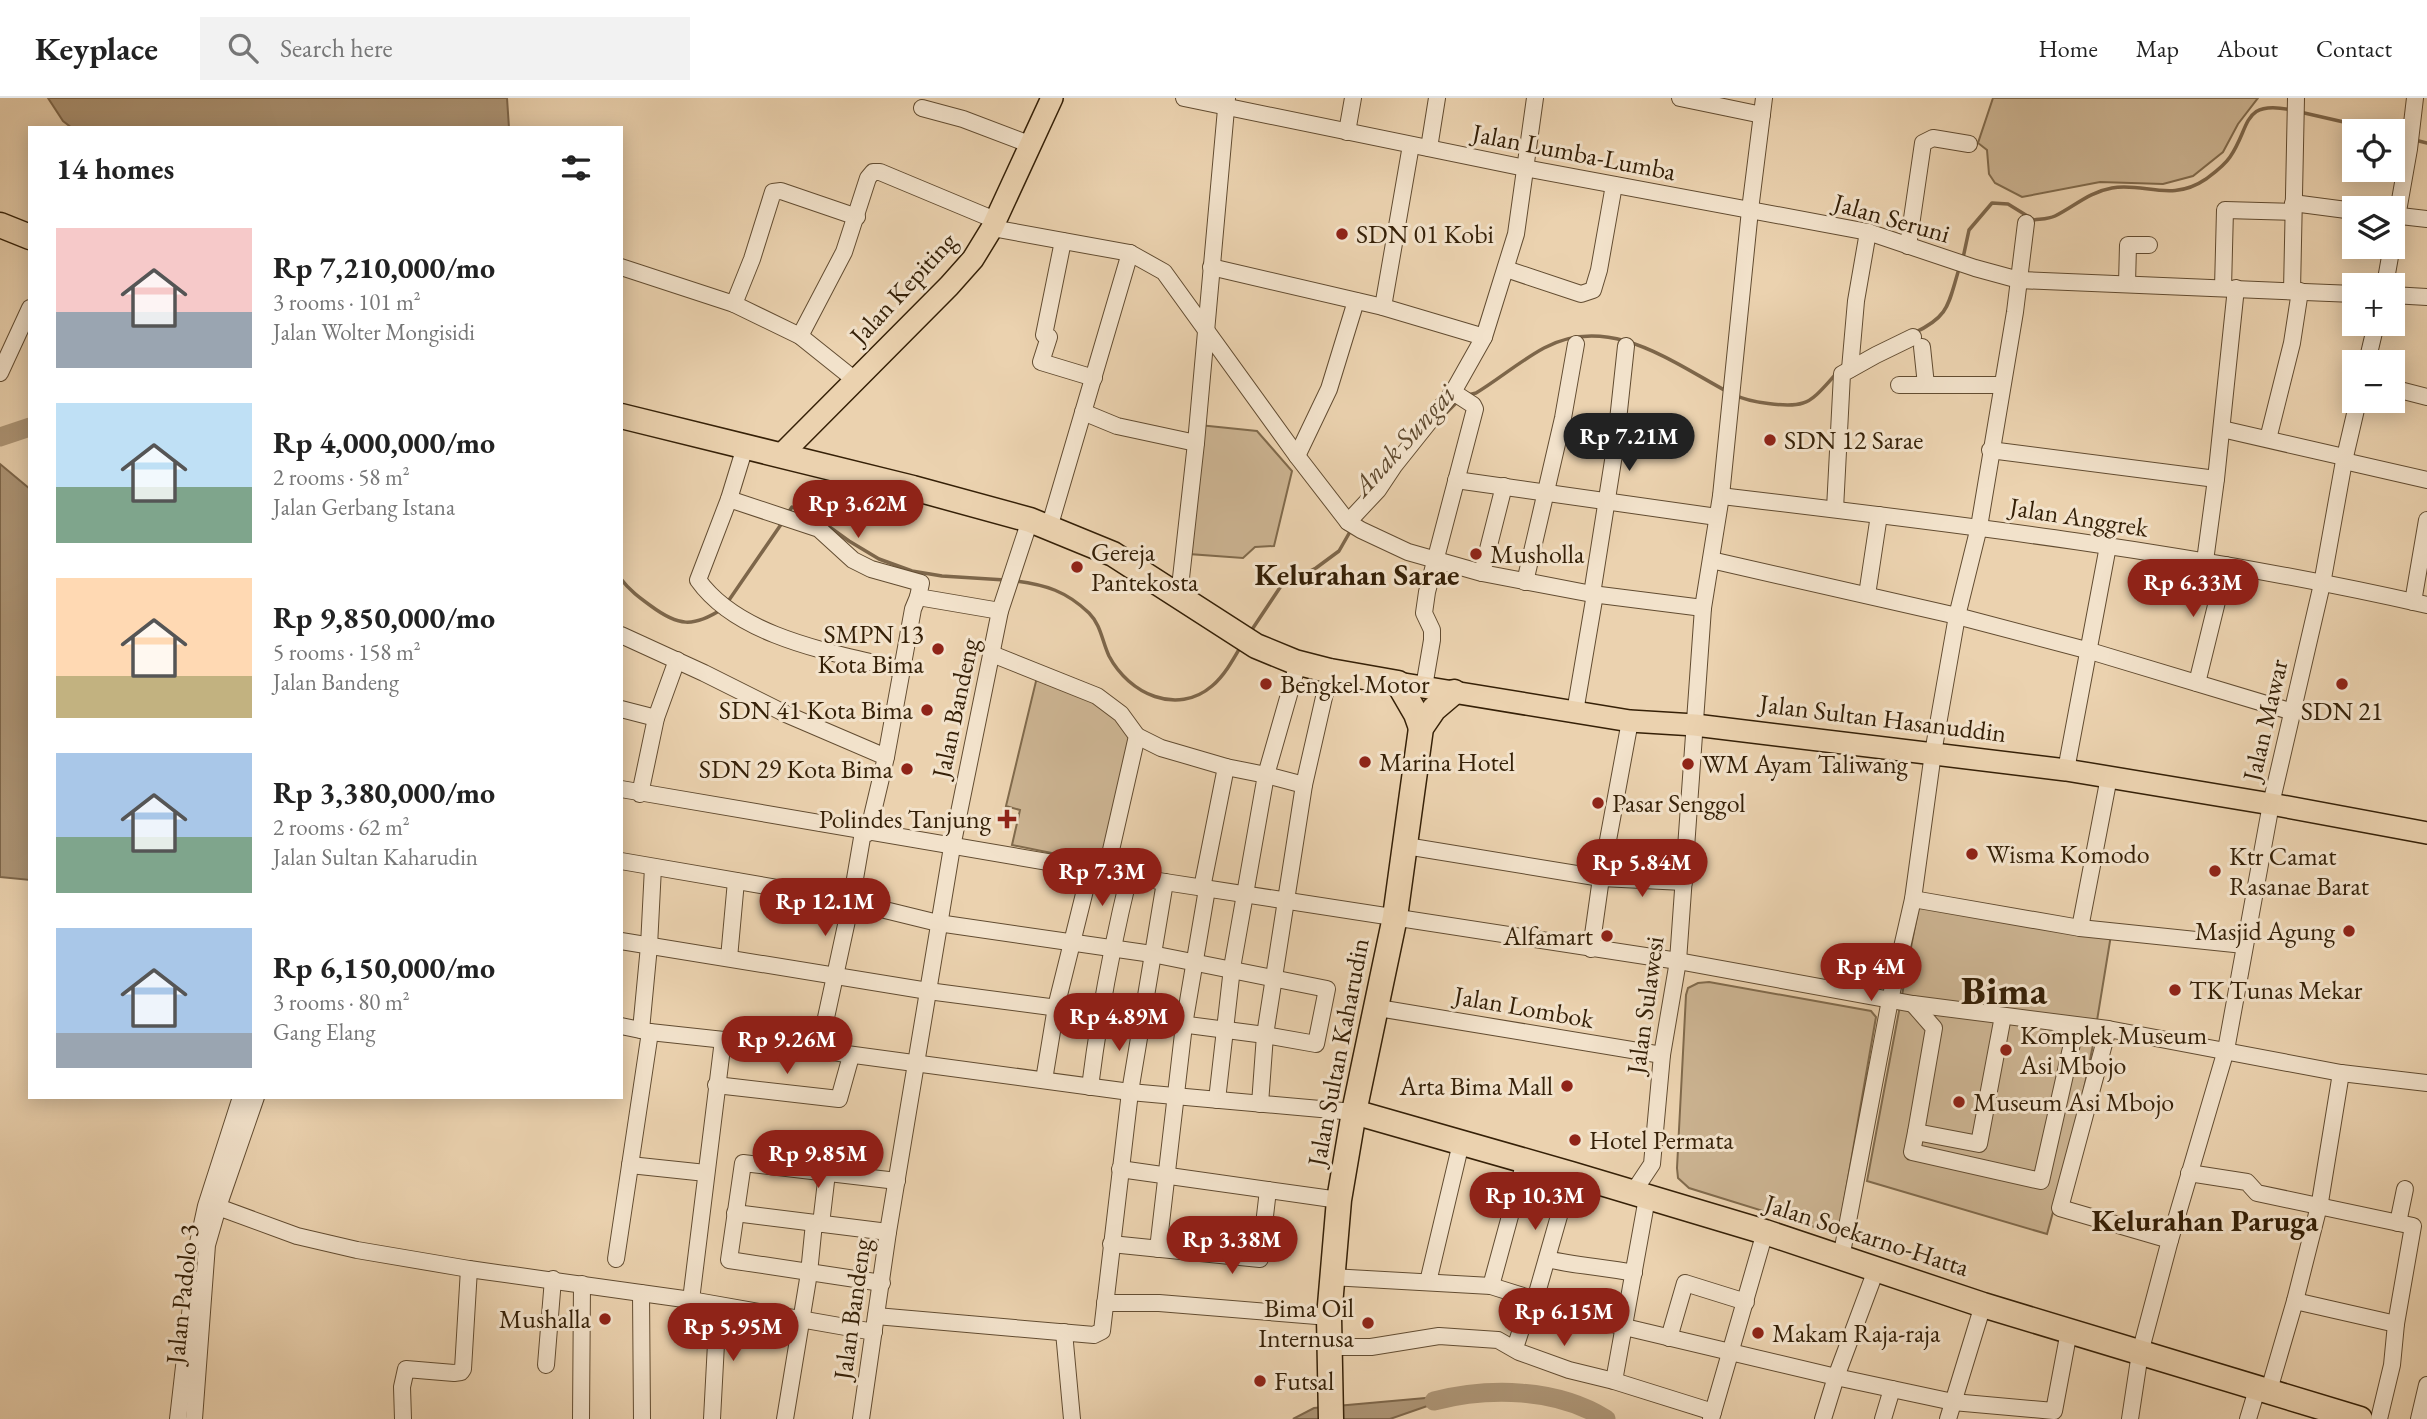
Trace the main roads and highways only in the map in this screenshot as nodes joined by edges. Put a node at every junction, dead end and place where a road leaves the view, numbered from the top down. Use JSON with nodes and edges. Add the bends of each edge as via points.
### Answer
{"nodes":[{"id":1,"x":1052,"y":98,"type":"edge"},
{"id":2,"x":0,"y":225,"type":"edge"},
{"id":3,"x":28,"y":236,"type":"edge"},
{"id":4,"x":623,"y":416,"type":"edge"},
{"id":5,"x":781,"y":455,"type":"junction"},
{"id":6,"x":1398,"y":683,"type":"junction"},
{"id":7,"x":1454,"y":692,"type":"junction"},
{"id":8,"x":1421,"y":728,"type":"junction"},
{"id":9,"x":2427,"y":833,"type":"edge"},
{"id":10,"x":1354,"y":1112,"type":"junction"},
{"id":11,"x":1331,"y":1419,"type":"edge"},
{"id":12,"x":2360,"y":1419,"type":"edge"}],
"edges":[{"from":1,"to":5,"type":"main road","name":"Jalan Kepiting","via":[[973,259]]},
{"from":2,"to":3,"type":"highway"},
{"from":4,"to":5,"type":"highway","name":"Jalan Sultan Hasanuddin"},
{"from":5,"to":6,"type":"highway","name":"Jalan Sultan Hasanuddin","via":[[1040,524],[1113,554],[1247,642],[1298,663]]},
{"from":6,"to":7,"type":"main road","name":"Jalan Sultan Hasanuddin"},
{"from":6,"to":8,"type":"highway"},
{"from":7,"to":8,"type":"highway"},
{"from":7,"to":9,"type":"main road","name":"Jalan Sultan Hasanuddin","via":[[1630,721],[2066,770]]},
{"from":8,"to":10,"type":"highway","name":"Jalan Sultan Kaharudin","via":[[1395,917]]},
{"from":10,"to":11,"type":"highway","name":"Jalan Sultan Kaharudin","via":[[1331,1277]]},
{"from":10,"to":12,"type":"highway","name":"Jalan Soekarno-Hatta","via":[[1765,1232],[1983,1305]]}]}
